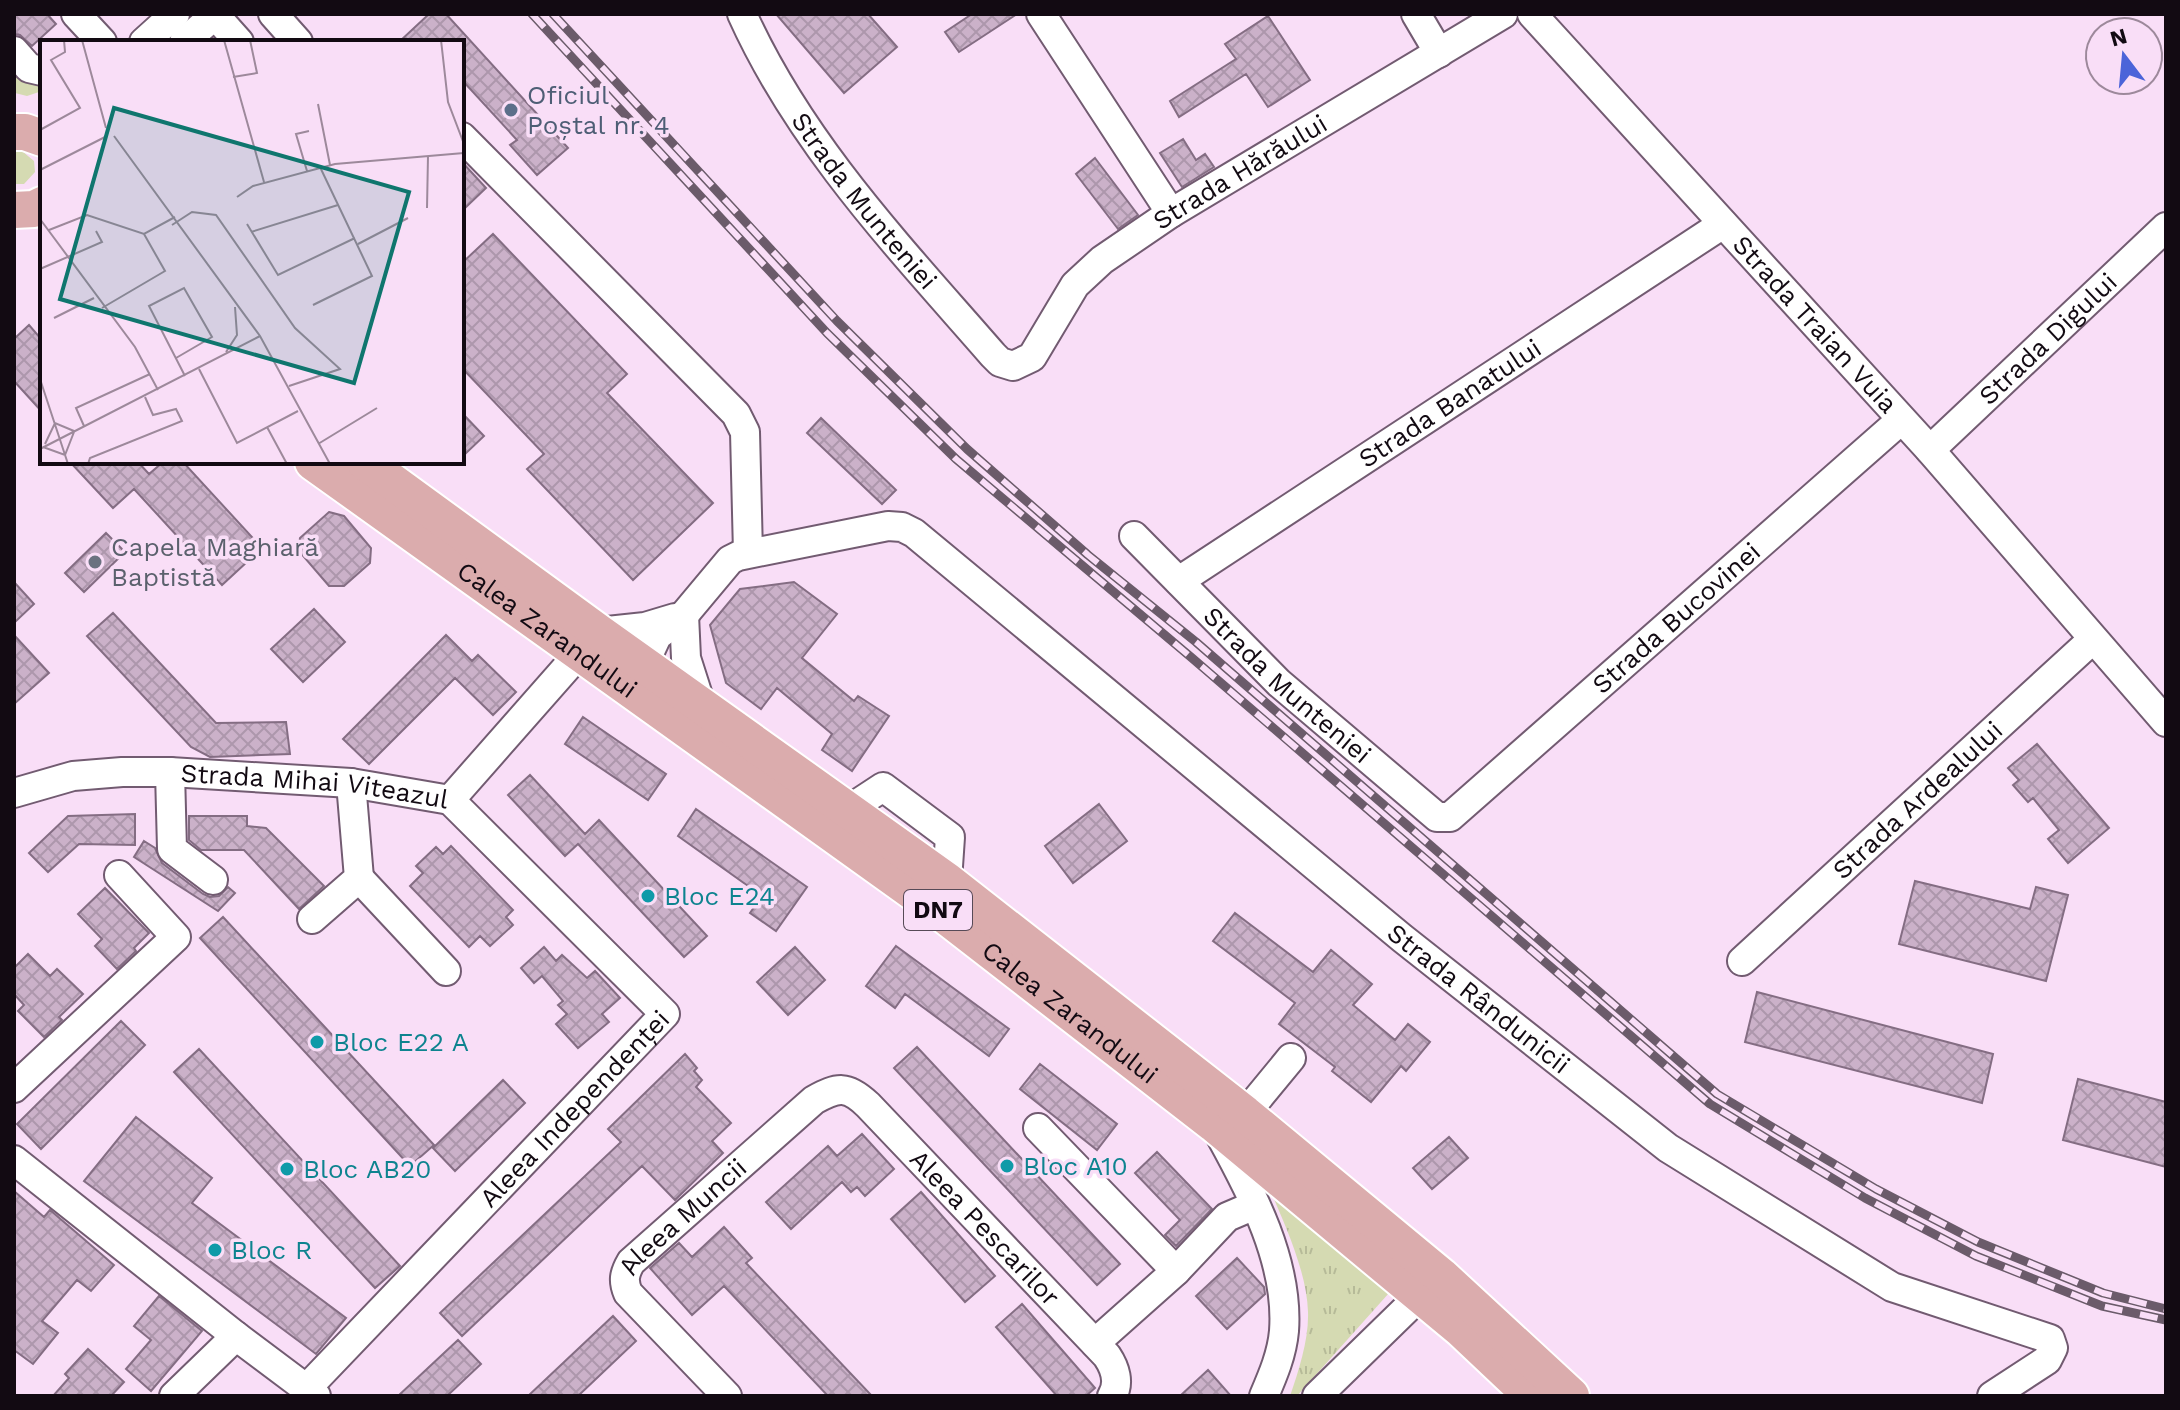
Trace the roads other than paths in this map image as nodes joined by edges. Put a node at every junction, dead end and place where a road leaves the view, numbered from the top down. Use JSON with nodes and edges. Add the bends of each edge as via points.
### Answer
{"nodes":[{"id":1,"x":175,"y":14,"type":"edge"},
{"id":2,"x":215,"y":14,"type":"edge"},
{"id":3,"x":273,"y":14,"type":"edge"},
{"id":4,"x":742,"y":14,"type":"edge"},
{"id":5,"x":1041,"y":14,"type":"edge"},
{"id":6,"x":1416,"y":14,"type":"edge"},
{"id":7,"x":1503,"y":14,"type":"edge"},
{"id":8,"x":1532,"y":14,"type":"edge"},
{"id":9,"x":146,"y":40,"type":"edge"},
{"id":10,"x":186,"y":40,"type":"edge"},
{"id":11,"x":237,"y":40,"type":"edge"},
{"id":12,"x":296,"y":40,"type":"edge"},
{"id":13,"x":14,"y":51,"type":"edge"},
{"id":14,"x":1439,"y":53,"type":"junction"},
{"id":15,"x":40,"y":71,"type":"edge"},
{"id":16,"x":464,"y":139,"type":"edge"},
{"id":17,"x":1171,"y":213,"type":"junction"},
{"id":18,"x":1723,"y":224,"type":"junction"},
{"id":19,"x":2166,"y":227,"type":"edge"},
{"id":20,"x":1013,"y":366,"type":"joint"},
{"id":21,"x":1901,"y":420,"type":"junction"},
{"id":22,"x":1930,"y":450,"type":"junction"},
{"id":23,"x":316,"y":464,"type":"edge"},
{"id":24,"x":367,"y":464,"type":"edge"},
{"id":25,"x":1134,"y":536,"type":"dead end"},
{"id":26,"x":748,"y":553,"type":"junction"},
{"id":27,"x":1179,"y":581,"type":"junction"},
{"id":28,"x":684,"y":615,"type":"junction"},
{"id":29,"x":2092,"y":640,"type":"junction"},
{"id":30,"x":588,"y":642,"type":"junction"},
{"id":31,"x":635,"y":676,"type":"junction"},
{"id":32,"x":701,"y":705,"type":"junction"},
{"id":33,"x":2166,"y":722,"type":"edge"},
{"id":34,"x":170,"y":772,"type":"junction"},
{"id":35,"x":351,"y":783,"type":"junction"},
{"id":36,"x":18,"y":786,"type":"edge"},
{"id":37,"x":450,"y":800,"type":"junction"},
{"id":38,"x":1450,"y":817,"type":"joint"},
{"id":39,"x":119,"y":875,"type":"dead end"},
{"id":40,"x":359,"y":878,"type":"junction"},
{"id":41,"x":213,"y":880,"type":"dead end"},
{"id":42,"x":312,"y":919,"type":"dead end"},
{"id":43,"x":1742,"y":961,"type":"dead end"},
{"id":44,"x":446,"y":971,"type":"dead end"},
{"id":45,"x":1291,"y":1058,"type":"dead end"},
{"id":46,"x":14,"y":1088,"type":"edge"},
{"id":47,"x":832,"y":1090,"type":"joint"},
{"id":48,"x":1230,"y":1119,"type":"junction"},
{"id":49,"x":1038,"y":1128,"type":"dead end"},
{"id":50,"x":14,"y":1160,"type":"edge"},
{"id":51,"x":1255,"y":1205,"type":"junction"},
{"id":52,"x":1176,"y":1271,"type":"junction"},
{"id":53,"x":1430,"y":1285,"type":"junction"},
{"id":54,"x":236,"y":1336,"type":"junction"},
{"id":55,"x":1095,"y":1343,"type":"junction"},
{"id":56,"x":311,"y":1392,"type":"edge"},
{"id":57,"x":1114,"y":1392,"type":"edge"},
{"id":58,"x":174,"y":1396,"type":"edge"},
{"id":59,"x":727,"y":1396,"type":"edge"},
{"id":60,"x":1264,"y":1396,"type":"edge"},
{"id":61,"x":1317,"y":1396,"type":"edge"},
{"id":62,"x":1532,"y":1396,"type":"edge"},
{"id":63,"x":1571,"y":1396,"type":"edge"},
{"id":64,"x":1992,"y":1396,"type":"edge"}],
"edges":[{"from":1,"to":9,"type":"street"},
{"from":2,"to":10,"type":"street"},
{"from":2,"to":11,"type":"street"},
{"from":3,"to":12,"type":"street"},
{"from":4,"to":20,"type":"street","name":"Strada Munteniei","via":[[810,136],[853,194],[993,355]]},
{"from":5,"to":17,"type":"street"},
{"from":6,"to":14,"type":"street"},
{"from":7,"to":14,"type":"street","name":"Strada Hărăului"},
{"from":8,"to":18,"type":"street","name":"Strada Traian Vuia"},
{"from":13,"to":15,"type":"street","via":[[29,68]]},
{"from":14,"to":17,"type":"street","name":"Strada Hărăului"},
{"from":16,"to":26,"type":"street","via":[[736,414],[745,432]]},
{"from":17,"to":20,"type":"street","name":"Strada Hărăului","via":[[1085,274],[1032,357]]},
{"from":18,"to":21,"type":"street","name":"Strada Traian Vuia"},
{"from":18,"to":27,"type":"street","name":"Strada Banatului"},
{"from":19,"to":22,"type":"street","name":"Strada Digului"},
{"from":21,"to":22,"type":"street","name":"Strada Traian Vuia"},
{"from":21,"to":38,"type":"street","name":"Strada Bucovinei"},
{"from":22,"to":29,"type":"street","name":"Strada Traian Vuia"},
{"from":23,"to":30,"type":"main road","name":"Calea Zarandului","number":"DN7"},
{"from":24,"to":30,"type":"main road","name":"Calea Zarandului","number":"DN7"},
{"from":25,"to":27,"type":"street","name":"Strada Munteniei"},
{"from":26,"to":28,"type":"street","via":[[730,560]]},
{"from":26,"to":64,"type":"street","name":"Strada Rândunicii","via":[[888,526],[914,533],[1402,938],[1668,1148],[1892,1287],[2050,1339],[2053,1348],[2047,1360]]},
{"from":27,"to":38,"type":"street","name":"Strada Munteniei","via":[[1279,683],[1437,817]]},
{"from":28,"to":30,"type":"street"},
{"from":28,"to":31,"type":"street","via":[[671,646]]},
{"from":28,"to":32,"type":"street","via":[[686,658]]},
{"from":29,"to":33,"type":"street","name":"Strada Traian Vuia"},
{"from":29,"to":43,"type":"street","name":"Strada Ardealului"},
{"from":30,"to":31,"type":"main road","name":"Calea Zarandului","number":"DN7"},
{"from":30,"to":37,"type":"street","name":"Strada Mihai Viteazul"},
{"from":31,"to":32,"type":"main road","name":"Calea Zarandului","number":"DN7"},
{"from":31,"to":48,"type":"main road","name":"Calea Zarandului","number":"DN7","via":[[929,903]]},
{"from":32,"to":48,"type":"main road","name":"Calea Zarandului","number":"DN7","via":[[947,881]]},
{"from":34,"to":35,"type":"street","name":"Strada Mihai Viteazul"},
{"from":34,"to":36,"type":"street","name":"Strada Mihai Viteazul","via":[[73,776]]},
{"from":34,"to":41,"type":"street","via":[[172,849]]},
{"from":35,"to":37,"type":"street","name":"Strada Mihai Viteazul"},
{"from":35,"to":40,"type":"street"},
{"from":37,"to":56,"type":"street","name":"Aleea Independenței","via":[[665,1014]]},
{"from":39,"to":46,"type":"street","via":[[176,937]]},
{"from":40,"to":42,"type":"street"},
{"from":40,"to":44,"type":"street"},
{"from":45,"to":48,"type":"street"},
{"from":47,"to":55,"type":"street","name":"Aleea Pescarilor","via":[[857,1094]]},
{"from":47,"to":59,"type":"street","name":"Aleea Muncii","via":[[814,1100],[625,1271],[628,1293]]},
{"from":48,"to":51,"type":"street"},
{"from":48,"to":53,"type":"main road","name":"Calea Zarandului","number":"DN7"},
{"from":49,"to":52,"type":"street"},
{"from":50,"to":54,"type":"street"},
{"from":51,"to":52,"type":"street","via":[[1227,1217]]},
{"from":51,"to":60,"type":"street","via":[[1274,1256],[1284,1312],[1284,1333]]},
{"from":52,"to":55,"type":"street"},
{"from":53,"to":61,"type":"street"},
{"from":53,"to":62,"type":"main road","name":"Calea Zarandului","number":"DN7","via":[[1461,1329]]},
{"from":53,"to":63,"type":"main road","name":"Calea Zarandului","number":"DN7"},
{"from":54,"to":56,"type":"street"},
{"from":54,"to":58,"type":"street"},
{"from":55,"to":57,"type":"street","name":"Aleea Pescarilor","via":[[1113,1366]]}]}
